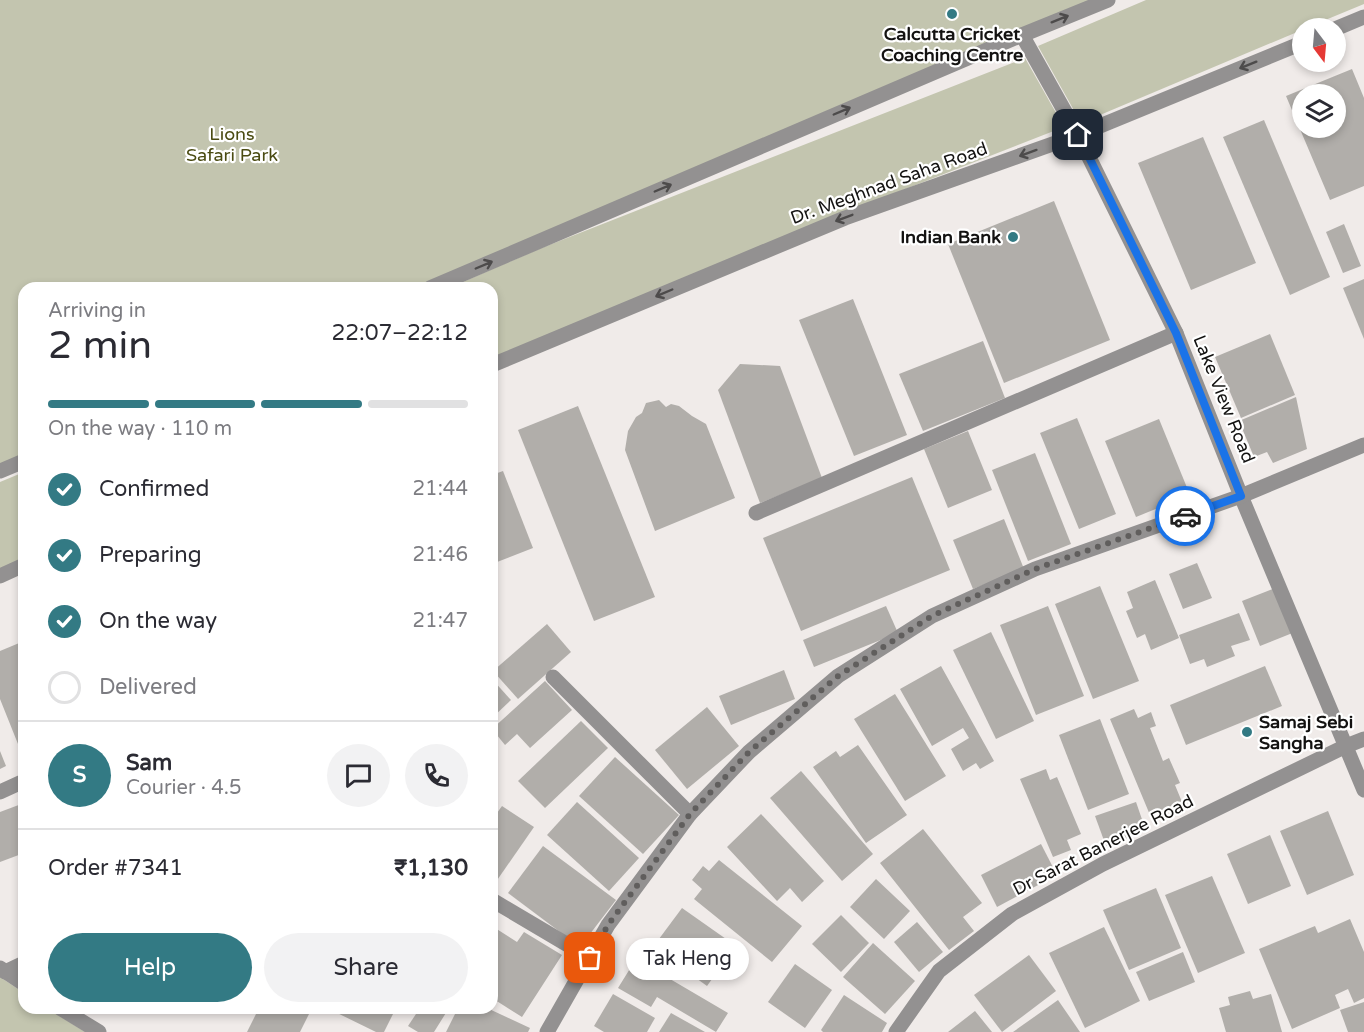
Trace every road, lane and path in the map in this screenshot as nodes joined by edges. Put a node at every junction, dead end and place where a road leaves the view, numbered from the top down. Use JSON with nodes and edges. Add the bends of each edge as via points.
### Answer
{"nodes":[{"id":1,"x":1108,"y":0,"type":"edge"},
{"id":2,"x":1364,"y":17,"type":"edge"},
{"id":3,"x":1346,"y":24,"type":"edge"},
{"id":4,"x":1022,"y":35,"type":"junction"},
{"id":5,"x":1292,"y":47,"type":"edge"},
{"id":6,"x":1078,"y":135,"type":"junction"},
{"id":7,"x":444,"y":282,"type":"edge"},
{"id":8,"x":1176,"y":333,"type":"junction"},
{"id":9,"x":498,"y":363,"type":"edge"},
{"id":10,"x":1364,"y":445,"type":"edge"},
{"id":11,"x":18,"y":464,"type":"edge"},
{"id":12,"x":0,"y":471,"type":"edge"},
{"id":13,"x":1241,"y":496,"type":"junction"},
{"id":14,"x":756,"y":513,"type":"dead end"},
{"id":15,"x":18,"y":568,"type":"edge"},
{"id":16,"x":0,"y":576,"type":"edge"},
{"id":17,"x":553,"y":677,"type":"dead end"},
{"id":18,"x":1364,"y":739,"type":"edge"},
{"id":19,"x":1346,"y":746,"type":"junction"},
{"id":20,"x":18,"y":784,"type":"edge"},
{"id":21,"x":1364,"y":790,"type":"edge"},
{"id":22,"x":0,"y":792,"type":"edge"},
{"id":23,"x":690,"y":814,"type":"junction"},
{"id":24,"x":498,"y":904,"type":"edge"},
{"id":25,"x":590,"y":958,"type":"junction"},
{"id":26,"x":18,"y":965,"type":"edge"},
{"id":27,"x":2,"y":970,"type":"edge"},
{"id":28,"x":18,"y":980,"type":"edge"},
{"id":29,"x":70,"y":1014,"type":"edge"},
{"id":30,"x":99,"y":1032,"type":"edge"},
{"id":31,"x":547,"y":1032,"type":"edge"},
{"id":32,"x":896,"y":1032,"type":"edge"}],
"edges":[{"from":4,"to":1,"type":"street","one_way":true},
{"from":2,"to":3,"type":"street"},
{"from":4,"to":6,"type":"street","name":"Lake View Road"},
{"from":7,"to":4,"type":"street","one_way":true},
{"from":5,"to":6,"type":"street","name":"Dr. Meghnad Saha Road","one_way":true},
{"from":6,"to":8,"type":"street","name":"Lake View Road"},
{"from":6,"to":9,"type":"street","name":"Dr. Meghnad Saha Road","one_way":true,"via":[[845,218]]},
{"from":8,"to":13,"type":"street","name":"Lake View Road"},
{"from":8,"to":14,"type":"street"},
{"from":10,"to":13,"type":"street"},
{"from":11,"to":12,"type":"street"},
{"from":13,"to":19,"type":"street","name":"Lake View Road"},
{"from":13,"to":23,"type":"street","via":[[1035,569],[932,616],[838,676],[749,752]]},
{"from":15,"to":16,"type":"street"},
{"from":17,"to":23,"type":"street"},
{"from":18,"to":19,"type":"street","name":"Dr Sarat Banerjee Road"},
{"from":19,"to":21,"type":"street","name":"Lake View Road"},
{"from":19,"to":32,"type":"street","name":"Dr Sarat Banerjee Road","via":[[1103,864],[1012,914],[939,971]]},
{"from":20,"to":22,"type":"street"},
{"from":23,"to":25,"type":"street","via":[[608,925]]},
{"from":24,"to":25,"type":"street"},
{"from":25,"to":31,"type":"street"},
{"from":26,"to":27,"type":"street"},
{"from":27,"to":28,"type":"street"},
{"from":29,"to":30,"type":"street"}]}
